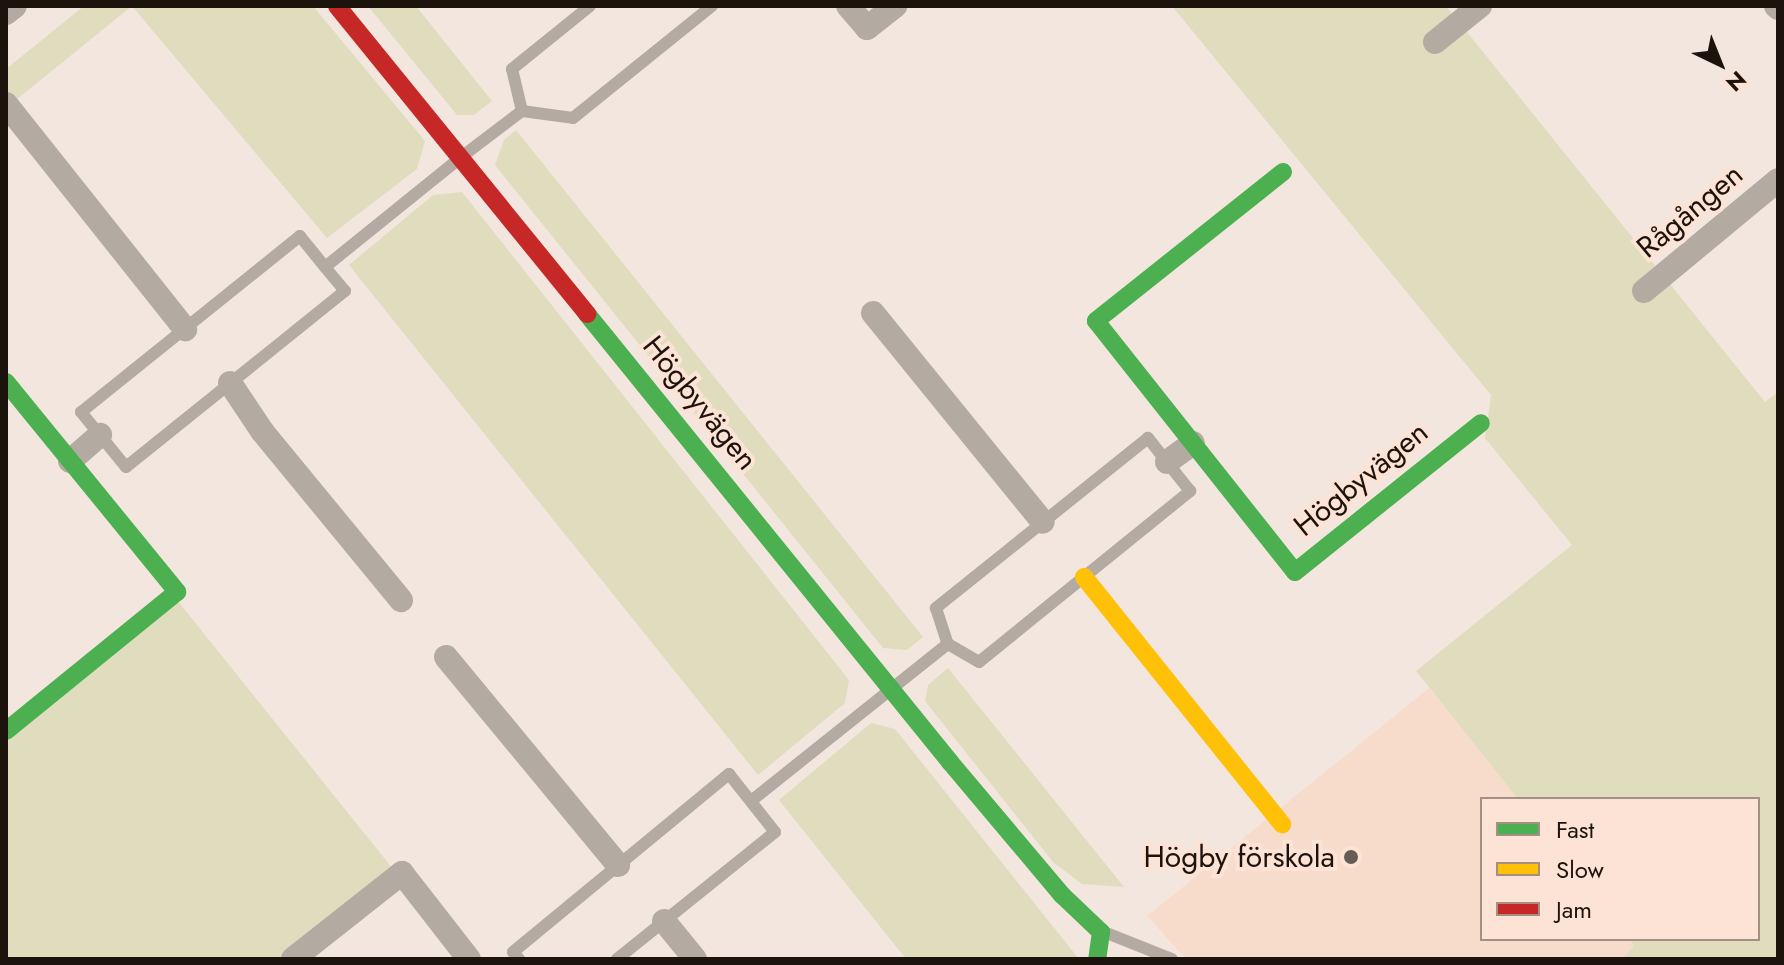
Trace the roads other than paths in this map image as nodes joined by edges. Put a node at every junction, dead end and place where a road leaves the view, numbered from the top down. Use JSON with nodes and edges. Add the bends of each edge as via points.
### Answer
{"nodes":[{"id":1,"x":15,"y":6,"type":"edge"},
{"id":2,"x":337,"y":6,"type":"edge"},
{"id":3,"x":590,"y":6,"type":"edge"},
{"id":4,"x":712,"y":6,"type":"edge"},
{"id":5,"x":848,"y":6,"type":"edge"},
{"id":6,"x":895,"y":6,"type":"edge"},
{"id":7,"x":1480,"y":6,"type":"edge"},
{"id":8,"x":6,"y":13,"type":"edge"},
{"id":9,"x":1435,"y":42,"type":"dead end"},
{"id":10,"x":6,"y":104,"type":"edge"},
{"id":11,"x":522,"y":111,"type":"junction"},
{"id":12,"x":460,"y":158,"type":"junction"},
{"id":13,"x":1283,"y":172,"type":"dead end"},
{"id":14,"x":1778,"y":180,"type":"edge"},
{"id":15,"x":325,"y":267,"type":"junction"},
{"id":16,"x":1644,"y":291,"type":"dead end"},
{"id":17,"x":873,"y":313,"type":"dead end"},
{"id":18,"x":185,"y":329,"type":"junction"},
{"id":19,"x":6,"y":382,"type":"edge"},
{"id":20,"x":230,"y":383,"type":"junction"},
{"id":21,"x":1481,"y":423,"type":"dead end"},
{"id":22,"x":100,"y":435,"type":"junction"},
{"id":23,"x":1193,"y":443,"type":"junction"},
{"id":24,"x":70,"y":461,"type":"junction"},
{"id":25,"x":1167,"y":462,"type":"junction"},
{"id":26,"x":1043,"y":522,"type":"junction"},
{"id":27,"x":1084,"y":577,"type":"junction"},
{"id":28,"x":401,"y":600,"type":"dead end"},
{"id":29,"x":948,"y":644,"type":"junction"},
{"id":30,"x":446,"y":657,"type":"dead end"},
{"id":31,"x":891,"y":688,"type":"junction"},
{"id":32,"x":6,"y":731,"type":"edge"},
{"id":33,"x":751,"y":801,"type":"junction"},
{"id":34,"x":1282,"y":824,"type":"dead end"},
{"id":35,"x":618,"y":865,"type":"junction"},
{"id":36,"x":664,"y":921,"type":"junction"},
{"id":37,"x":1101,"y":932,"type":"junction"},
{"id":38,"x":293,"y":959,"type":"edge"},
{"id":39,"x":469,"y":959,"type":"edge"},
{"id":40,"x":519,"y":959,"type":"edge"},
{"id":41,"x":617,"y":959,"type":"edge"},
{"id":42,"x":695,"y":959,"type":"edge"},
{"id":43,"x":1097,"y":959,"type":"edge"},
{"id":44,"x":1172,"y":959,"type":"edge"}],
"edges":[{"from":1,"to":8,"type":"street"},
{"from":2,"to":12,"type":"street","name":"Högbyvägen"},
{"from":3,"to":11,"type":"lane","via":[[512,69]]},
{"from":4,"to":11,"type":"lane","via":[[573,118]]},
{"from":5,"to":6,"type":"street","via":[[867,28]]},
{"from":7,"to":9,"type":"street"},
{"from":10,"to":18,"type":"street"},
{"from":11,"to":12,"type":"lane"},
{"from":12,"to":15,"type":"lane"},
{"from":12,"to":31,"type":"street","name":"Högbyvägen"},
{"from":13,"to":23,"type":"street","name":"Högbyvägen","via":[[1096,321]]},
{"from":14,"to":16,"type":"street","name":"Rågången"},
{"from":15,"to":18,"type":"lane","via":[[300,236]]},
{"from":15,"to":20,"type":"lane","via":[[345,291]]},
{"from":17,"to":26,"type":"street"},
{"from":18,"to":22,"type":"lane","via":[[81,412]]},
{"from":19,"to":24,"type":"street"},
{"from":20,"to":22,"type":"lane","via":[[126,467]]},
{"from":20,"to":28,"type":"street","via":[[262,431]]},
{"from":21,"to":23,"type":"street","name":"Högbyvägen","via":[[1295,572]]},
{"from":22,"to":24,"type":"street"},
{"from":23,"to":25,"type":"street"},
{"from":24,"to":32,"type":"street","via":[[177,592]]},
{"from":25,"to":26,"type":"lane","via":[[1148,438]]},
{"from":25,"to":27,"type":"lane","via":[[1190,491]]},
{"from":26,"to":29,"type":"lane","via":[[936,608]]},
{"from":27,"to":29,"type":"lane","via":[[979,662]]},
{"from":27,"to":34,"type":"street"},
{"from":29,"to":31,"type":"lane"},
{"from":30,"to":35,"type":"street"},
{"from":31,"to":33,"type":"lane"},
{"from":31,"to":37,"type":"street","name":"Högbyvägen","via":[[1062,895]]},
{"from":33,"to":35,"type":"lane","via":[[729,774]]},
{"from":33,"to":36,"type":"lane","via":[[775,832]]},
{"from":35,"to":40,"type":"lane","via":[[513,952]]},
{"from":36,"to":41,"type":"lane"},
{"from":36,"to":42,"type":"street"},
{"from":37,"to":43,"type":"street"},
{"from":37,"to":44,"type":"lane"},
{"from":38,"to":39,"type":"street","via":[[402,873]]}]}
